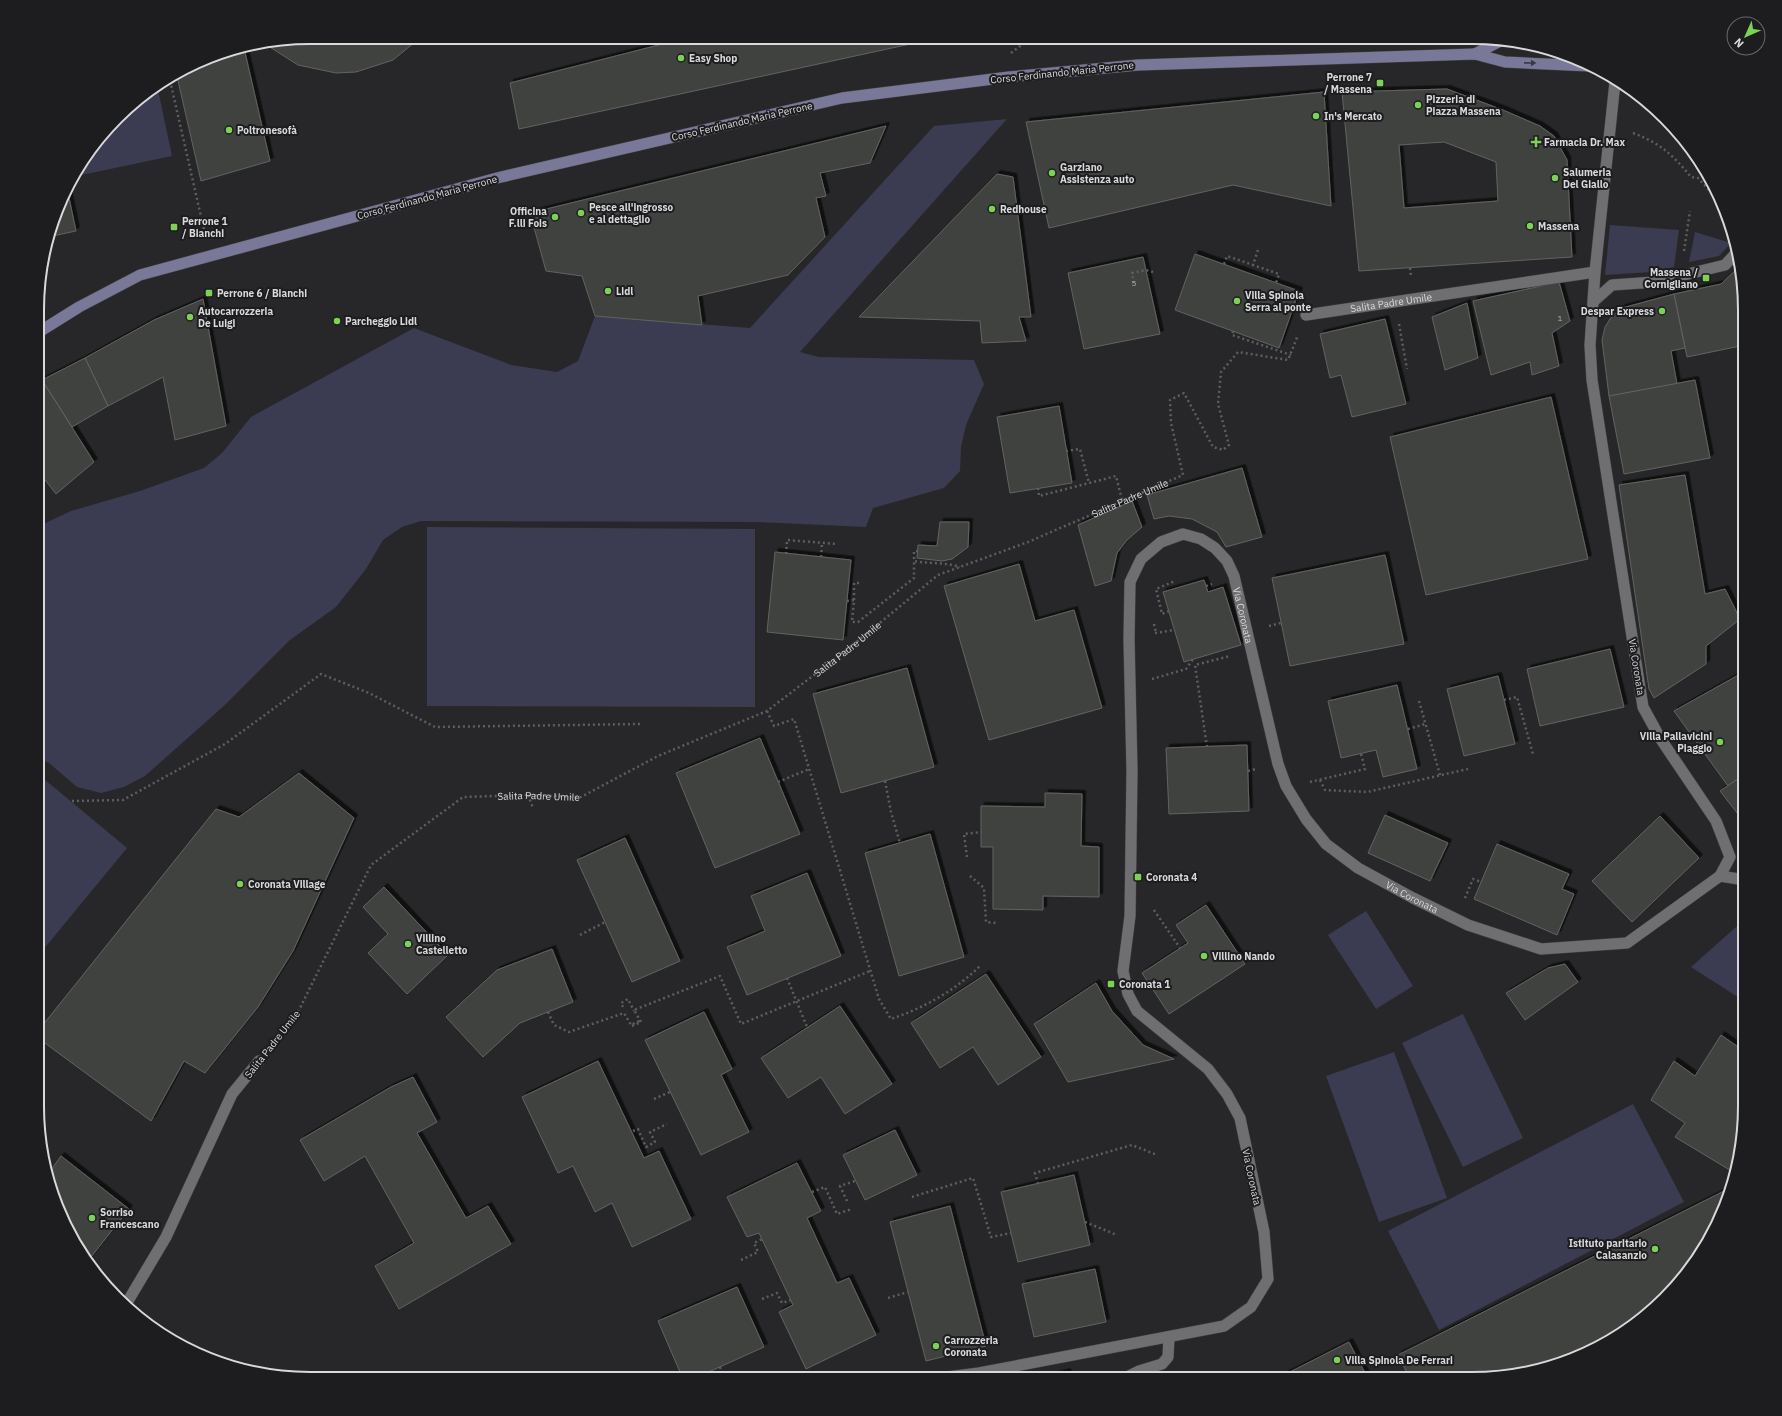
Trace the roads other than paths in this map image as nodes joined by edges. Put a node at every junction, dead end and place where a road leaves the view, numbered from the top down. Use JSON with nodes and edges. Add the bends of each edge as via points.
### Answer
{"nodes":[{"id":1,"x":1492,"y":45,"type":"edge"},
{"id":2,"x":1475,"y":54,"type":"junction"},
{"id":3,"x":1577,"y":65,"type":"edge"},
{"id":4,"x":1615,"y":86,"type":"edge"},
{"id":5,"x":1733,"y":257,"type":"edge"},
{"id":6,"x":1595,"y":272,"type":"junction"},
{"id":7,"x":1594,"y":301,"type":"junction"},
{"id":8,"x":1306,"y":315,"type":"road end"},
{"id":9,"x":44,"y":329,"type":"edge"},
{"id":10,"x":1720,"y":876,"type":"junction"},
{"id":11,"x":1738,"y":879,"type":"edge"},
{"id":12,"x":259,"y":1061,"type":"road end"},
{"id":13,"x":128,"y":1300,"type":"edge"},
{"id":14,"x":1169,"y":1337,"type":"junction"},
{"id":15,"x":984,"y":1372,"type":"edge"},
{"id":16,"x":1137,"y":1372,"type":"edge"}],
"edges":[{"from":1,"to":2,"type":"main road","name":"Corso Ferdinando Maria Perrone"},
{"from":2,"to":3,"type":"main road","name":"Corso Ferdinando Maria Perrone","one_way":true,"via":[[1505,62]]},
{"from":2,"to":9,"type":"main road","name":"Corso Ferdinando Maria Perrone","via":[[1138,64],[842,98],[497,178],[140,275]]},
{"from":4,"to":6,"type":"street","name":"Via Coronata"},
{"from":5,"to":7,"type":"street","via":[[1725,265],[1681,276],[1655,282],[1612,285]]},
{"from":6,"to":7,"type":"street","name":"Via Coronata"},
{"from":6,"to":8,"type":"street","name":"Salita Padre Umile"},
{"from":7,"to":10,"type":"street","name":"Via Coronata","via":[[1590,345],[1592,380],[1643,707],[1660,738],[1716,821],[1730,857]]},
{"from":10,"to":11,"type":"street"},
{"from":10,"to":14,"type":"street","name":"Via Coronata","via":[[1627,942],[1541,949],[1456,919],[1358,868],[1326,844],[1306,819],[1286,786],[1278,764],[1234,576],[1227,561],[1215,548],[1201,539],[1182,534],[1160,542],[1141,559],[1130,582],[1130,916],[1123,971],[1128,994],[1136,1011],[1208,1069],[1227,1094],[1240,1118],[1264,1239],[1268,1279],[1251,1306],[1224,1326]]},
{"from":12,"to":13,"type":"street","name":"Salita Padre Umile","via":[[232,1094],[166,1237]]},
{"from":14,"to":15,"type":"street","name":"Via Coronata"},
{"from":14,"to":16,"type":"street","via":[[1168,1356],[1162,1364]]}]}
